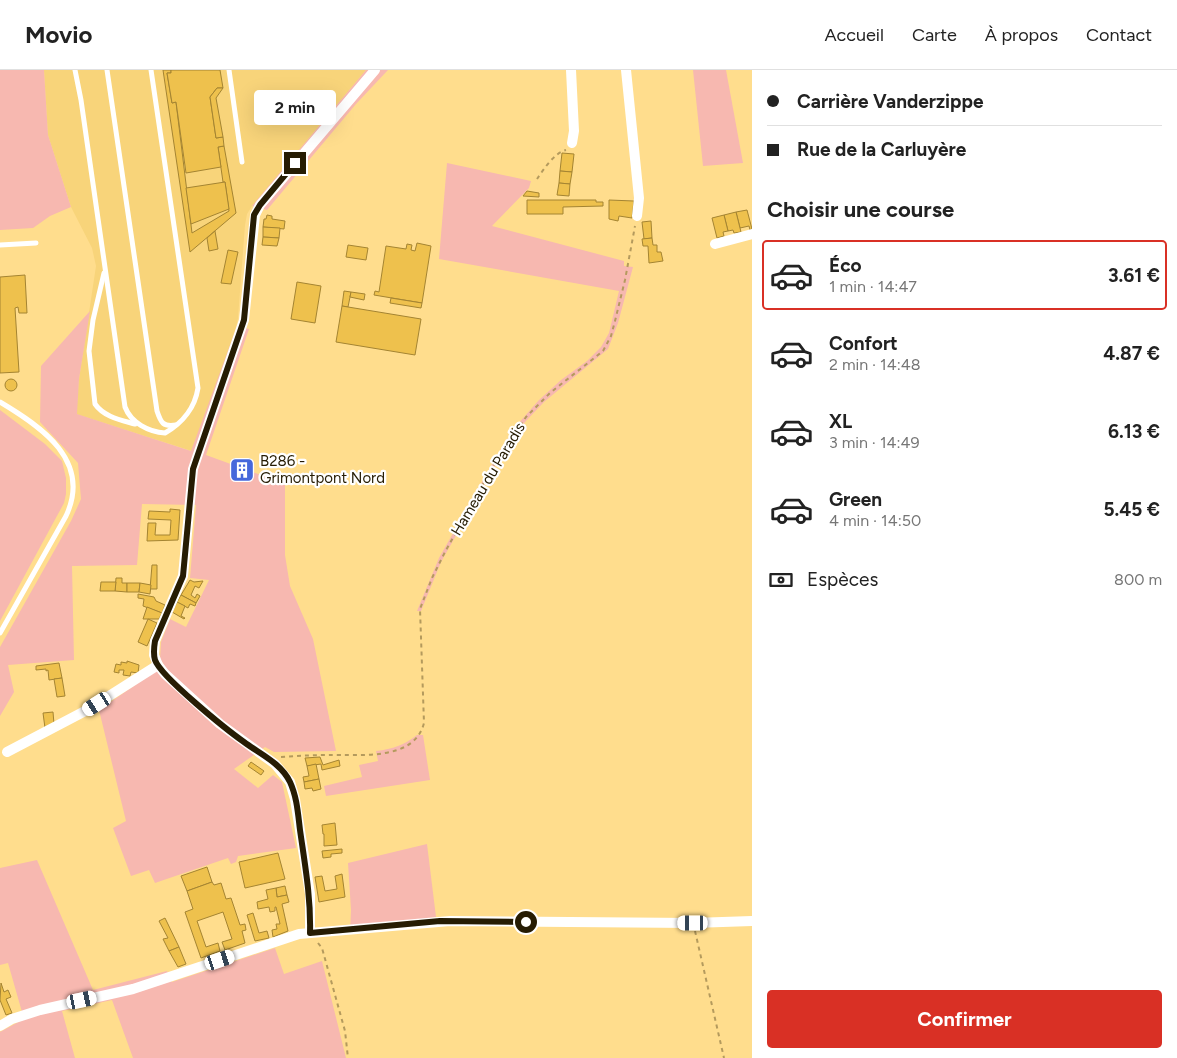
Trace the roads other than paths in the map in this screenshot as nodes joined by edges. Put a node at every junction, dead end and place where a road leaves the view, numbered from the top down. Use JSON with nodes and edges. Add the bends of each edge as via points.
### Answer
{"nodes":[{"id":1,"x":74,"y":70,"type":"edge"},
{"id":2,"x":107,"y":70,"type":"edge"},
{"id":3,"x":151,"y":70,"type":"edge"},
{"id":4,"x":229,"y":70,"type":"edge"},
{"id":5,"x":375,"y":70,"type":"edge"},
{"id":6,"x":571,"y":70,"type":"edge"},
{"id":7,"x":626,"y":70,"type":"edge"},
{"id":8,"x":572,"y":143,"type":"road end"},
{"id":9,"x":242,"y":162,"type":"dead end"},
{"id":10,"x":637,"y":216,"type":"road end"},
{"id":11,"x":752,"y":234,"type":"edge"},
{"id":12,"x":36,"y":243,"type":"dead end"},
{"id":13,"x":0,"y":244,"type":"edge"},
{"id":14,"x":715,"y":244,"type":"dead end"},
{"id":15,"x":104,"y":265,"type":"junction"},
{"id":16,"x":0,"y":402,"type":"edge"},
{"id":17,"x":177,"y":425,"type":"junction"},
{"id":18,"x":143,"y":426,"type":"junction"},
{"id":19,"x":0,"y":633,"type":"edge"},
{"id":20,"x":158,"y":665,"type":"junction"},
{"id":21,"x":8,"y":752,"type":"dead end"},
{"id":22,"x":752,"y":921,"type":"edge"},
{"id":23,"x":310,"y":933,"type":"junction"},
{"id":24,"x":0,"y":1026,"type":"edge"}],
"edges":[{"from":1,"to":15,"type":"lane"},
{"from":2,"to":17,"type":"lane","via":[[157,411],[163,424]]},
{"from":3,"to":17,"type":"lane","via":[[198,388],[192,407]]},
{"from":4,"to":9,"type":"lane"},
{"from":5,"to":20,"type":"street","via":[[254,215],[244,320],[193,469],[184,569],[155,641],[154,654]]},
{"from":6,"to":8,"type":"street"},
{"from":7,"to":10,"type":"street","via":[[639,198]]},
{"from":11,"to":14,"type":"street"},
{"from":12,"to":13,"type":"lane"},
{"from":15,"to":18,"type":"lane","via":[[125,407],[133,420]]},
{"from":15,"to":18,"type":"lane","via":[[89,352],[95,404],[112,417]]},
{"from":16,"to":19,"type":"lane","via":[[35,426],[60,450],[70,466],[74,488],[66,516]]},
{"from":17,"to":18,"type":"lane","via":[[165,433]]},
{"from":20,"to":21,"type":"street","via":[[87,710]]},
{"from":20,"to":23,"type":"street","via":[[215,720],[268,758],[290,782],[310,894]]},
{"from":22,"to":23,"type":"street","via":[[450,921]]},
{"from":23,"to":24,"type":"street","via":[[288,937],[133,989],[31,1012]]}]}
